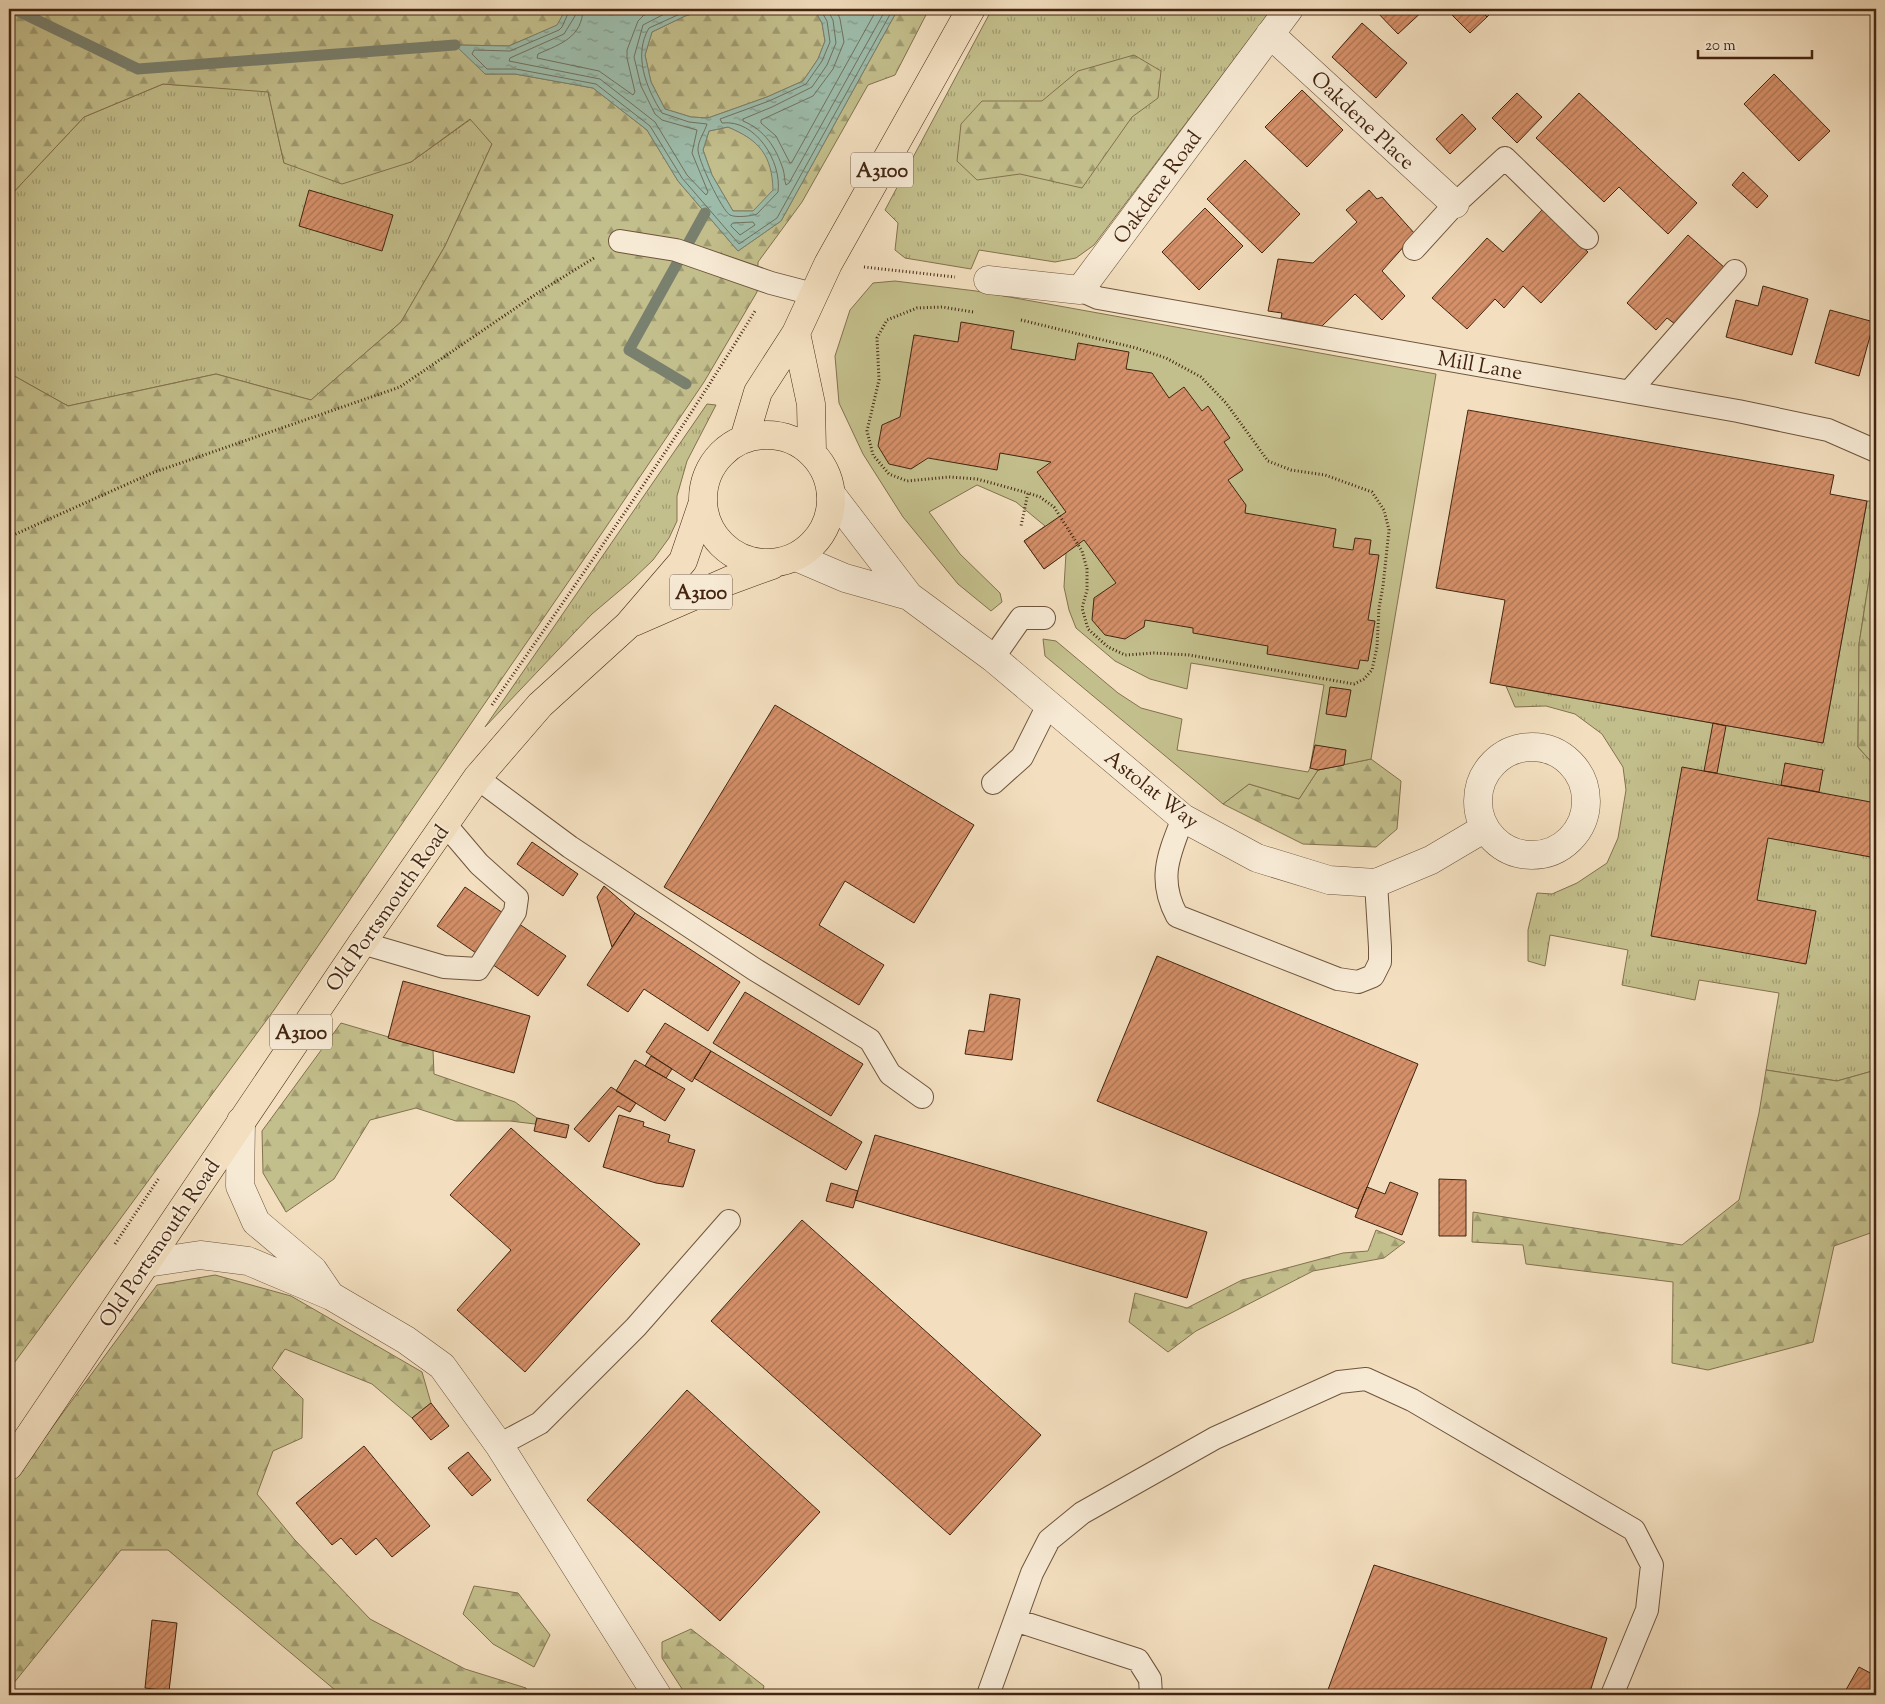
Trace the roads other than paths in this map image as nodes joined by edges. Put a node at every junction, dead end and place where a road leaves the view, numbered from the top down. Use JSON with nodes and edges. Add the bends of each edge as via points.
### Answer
{"nodes":[{"id":1,"x":971,"y":9,"type":"edge"},
{"id":2,"x":1289,"y":9,"type":"edge"},
{"id":3,"x":1270,"y":34,"type":"junction"},
{"id":4,"x":1455,"y":204,"type":"junction"},
{"id":5,"x":1587,"y":238,"type":"dead end"},
{"id":6,"x":620,"y":241,"type":"road end"},
{"id":7,"x":1414,"y":249,"type":"dead end"},
{"id":8,"x":1735,"y":271,"type":"dead end"},
{"id":9,"x":988,"y":280,"type":"road end"},
{"id":10,"x":1080,"y":290,"type":"junction"},
{"id":11,"x":813,"y":294,"type":"junction"},
{"id":12,"x":796,"y":333,"type":"junction"},
{"id":13,"x":1629,"y":392,"type":"junction"},
{"id":14,"x":744,"y":439,"type":"junction"},
{"id":15,"x":1876,"y":451,"type":"edge"},
{"id":16,"x":812,"y":452,"type":"junction"},
{"id":17,"x":831,"y":494,"type":"junction"},
{"id":18,"x":702,"y":505,"type":"junction"},
{"id":19,"x":786,"y":560,"type":"junction"},
{"id":20,"x":909,"y":596,"type":"junction"},
{"id":21,"x":1044,"y":618,"type":"dead end"},
{"id":22,"x":628,"y":625,"type":"junction"},
{"id":23,"x":993,"y":658,"type":"junction"},
{"id":24,"x":1048,"y":705,"type":"junction"},
{"id":25,"x":477,"y":778,"type":"junction"},
{"id":26,"x":993,"y":784,"type":"dead end"},
{"id":27,"x":1183,"y":818,"type":"junction"},
{"id":28,"x":445,"y":824,"type":"junction"},
{"id":29,"x":1485,"y":828,"type":"dead end"},
{"id":30,"x":1376,"y":883,"type":"junction"},
{"id":31,"x":362,"y":943,"type":"junction"},
{"id":32,"x":922,"y":1097,"type":"dead end"},
{"id":33,"x":241,"y":1121,"type":"junction"},
{"id":34,"x":729,"y":1221,"type":"dead end"},
{"id":35,"x":147,"y":1263,"type":"junction"},
{"id":36,"x":331,"y":1296,"type":"junction"},
{"id":37,"x":499,"y":1445,"type":"junction"},
{"id":38,"x":9,"y":1466,"type":"edge"},
{"id":39,"x":1015,"y":1620,"type":"junction"},
{"id":40,"x":657,"y":1695,"type":"edge"},
{"id":41,"x":988,"y":1695,"type":"edge"},
{"id":42,"x":1151,"y":1695,"type":"edge"},
{"id":43,"x":1612,"y":1695,"type":"edge"}],
"edges":[{"from":1,"to":11,"type":"main road","number":"A3100"},
{"from":2,"to":3,"type":"street","name":"Oakdene Road"},
{"from":3,"to":4,"type":"street","name":"Oakdene Place"},
{"from":3,"to":10,"type":"street","name":"Oakdene Road"},
{"from":4,"to":5,"type":"lane","via":[[1505,158]]},
{"from":4,"to":7,"type":"lane"},
{"from":6,"to":11,"type":"lane","via":[[684,253]]},
{"from":8,"to":13,"type":"lane"},
{"from":9,"to":10,"type":"street"},
{"from":10,"to":13,"type":"lane","name":"Mill Lane","via":[[1098,298]]},
{"from":11,"to":12,"type":"main road","number":"A3100"},
{"from":12,"to":14,"type":"main road","number":"A3100","via":[[758,392]]},
{"from":12,"to":16,"type":"main road","via":[[811,404]]},
{"from":13,"to":15,"type":"lane","name":"Mill Lane","via":[[1828,430]]},
{"from":14,"to":16,"type":"main road","via":[[783,435]]},
{"from":14,"to":18,"type":"main road","via":[[726,449],[712,465],[704,484]]},
{"from":16,"to":17,"type":"main road","via":[[827,476]]},
{"from":17,"to":19,"type":"main road","via":[[830,513],[823,531],[812,546]]},
{"from":17,"to":20,"type":"street","name":"Astolat Way"},
{"from":18,"to":19,"type":"main road","via":[[708,525],[719,542],[735,555],[755,563]]},
{"from":18,"to":22,"type":"main road","name":"Old Portsmouth Road","number":"A3100","via":[[683,560]]},
{"from":19,"to":20,"type":"street","name":"Astolat Way"},
{"from":19,"to":22,"type":"main road","name":"Old Portsmouth Road","number":"A3100","via":[[728,580]]},
{"from":20,"to":23,"type":"street","name":"Astolat Way"},
{"from":21,"to":23,"type":"lane","via":[[1021,618]]},
{"from":22,"to":25,"type":"main road","name":"Old Portsmouth Road","number":"A3100","via":[[540,705]]},
{"from":23,"to":24,"type":"street","name":"Astolat Way"},
{"from":24,"to":26,"type":"lane","via":[[1022,757]]},
{"from":24,"to":27,"type":"street","name":"Astolat Way"},
{"from":25,"to":28,"type":"main road","name":"Old Portsmouth Road","number":"A3100"},
{"from":25,"to":32,"type":"lane","via":[[570,847],[754,969],[870,1040],[890,1074]]},
{"from":27,"to":30,"type":"street","name":"Astolat Way","via":[[1257,858],[1330,880]]},
{"from":27,"to":30,"type":"lane","via":[[1172,845],[1166,888],[1178,916],[1338,979],[1358,982],[1373,976],[1380,962]]},
{"from":28,"to":31,"type":"main road","name":"Old Portsmouth Road","number":"A3100"},
{"from":28,"to":31,"type":"lane","via":[[479,864],[517,898],[514,912],[478,969],[444,967]]},
{"from":29,"to":30,"type":"street","name":"Astolat Way","via":[[1430,860]]},
{"from":31,"to":33,"type":"main road","name":"Old Portsmouth Road","number":"A3100"},
{"from":33,"to":35,"type":"main road","name":"Old Portsmouth Road","number":"A3100"},
{"from":33,"to":36,"type":"street","via":[[240,1186],[256,1222],[312,1270]]},
{"from":34,"to":37,"type":"lane","via":[[636,1327],[540,1423]]},
{"from":35,"to":36,"type":"street","via":[[200,1255],[248,1261]]},
{"from":35,"to":38,"type":"main road","name":"Old Portsmouth Road","number":"A3100"},
{"from":36,"to":37,"type":"street","via":[[406,1340],[442,1366]]},
{"from":37,"to":40,"type":"street"},
{"from":39,"to":41,"type":"lane"},
{"from":39,"to":42,"type":"lane","via":[[1138,1660],[1150,1679]]},
{"from":39,"to":43,"type":"lane","via":[[1032,1573],[1049,1540],[1082,1513],[1215,1438],[1339,1382],[1366,1379],[1412,1400],[1634,1530],[1652,1564],[1647,1610]]}]}
